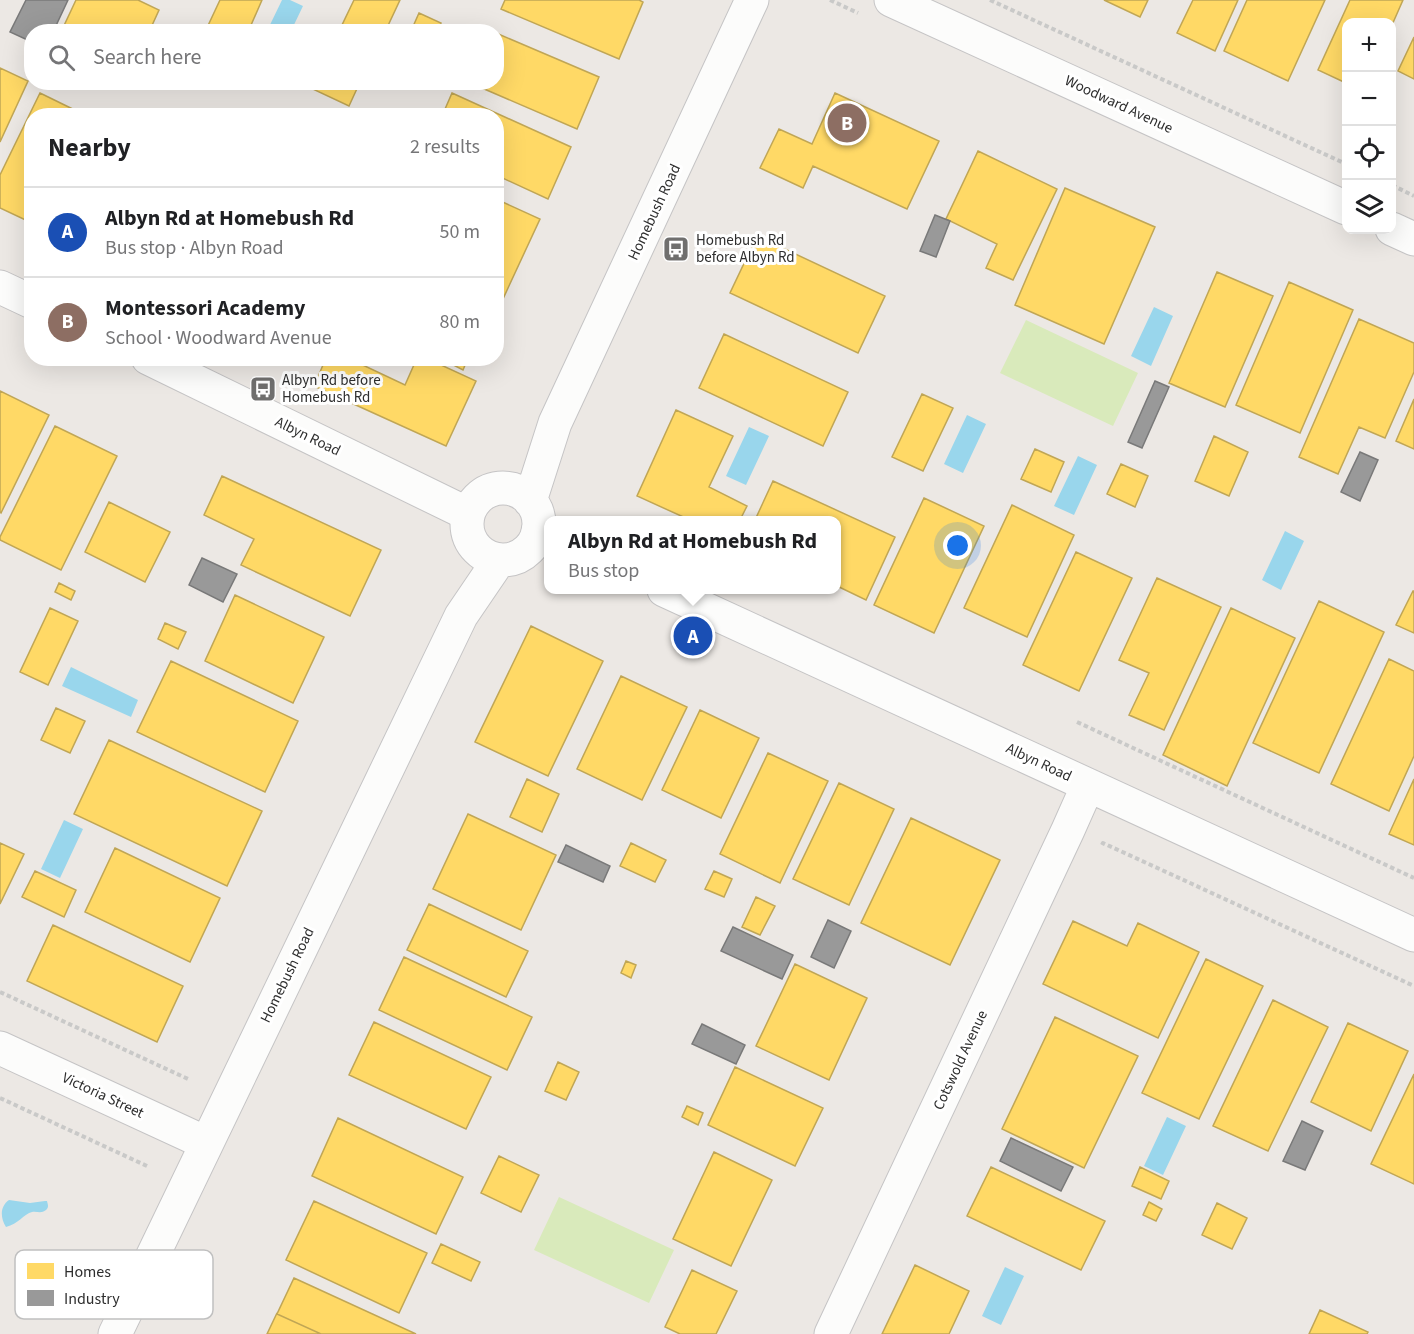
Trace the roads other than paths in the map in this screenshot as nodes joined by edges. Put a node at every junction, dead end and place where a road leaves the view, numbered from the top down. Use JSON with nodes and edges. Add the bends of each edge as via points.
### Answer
{"nodes":[{"id":1,"x":752,"y":0,"type":"edge"},
{"id":2,"x":891,"y":0,"type":"edge"},
{"id":3,"x":1342,"y":206,"type":"edge"},
{"id":4,"x":1396,"y":231,"type":"edge"},
{"id":5,"x":1414,"y":239,"type":"edge"},
{"id":6,"x":0,"y":287,"type":"edge"},
{"id":7,"x":24,"y":298,"type":"edge"},
{"id":8,"x":164,"y":366,"type":"edge"},
{"id":9,"x":468,"y":514,"type":"junction"},
{"id":10,"x":532,"y":514,"type":"edge"},
{"id":11,"x":489,"y":555,"type":"junction"},
{"id":12,"x":673,"y":594,"type":"edge"},
{"id":13,"x":1088,"y":785,"type":"junction"},
{"id":14,"x":1414,"y":935,"type":"edge"},
{"id":15,"x":0,"y":1048,"type":"edge"},
{"id":16,"x":206,"y":1143,"type":"junction"},
{"id":17,"x":155,"y":1250,"type":"edge"},
{"id":18,"x":122,"y":1319,"type":"edge"},
{"id":19,"x":115,"y":1334,"type":"edge"},
{"id":20,"x":831,"y":1334,"type":"edge"}],
"edges":[{"from":1,"to":10,"type":"street","name":"Homebush Road","via":[[555,423]]},
{"from":2,"to":3,"type":"street","name":"Woodward Avenue"},
{"from":4,"to":5,"type":"street"},
{"from":6,"to":7,"type":"street"},
{"from":8,"to":9,"type":"street","name":"Albyn Road"},
{"from":9,"to":10,"type":"street","via":[[481,496],[494,489]]},
{"from":9,"to":11,"type":"street","via":[[470,537]]},
{"from":10,"to":11,"type":"street","name":"Homebush Road","via":[[531,547],[508,560]]},
{"from":11,"to":16,"type":"street","name":"Homebush Road"},
{"from":12,"to":13,"type":"street","name":"Albyn Road"},
{"from":13,"to":14,"type":"street","name":"Albyn Road"},
{"from":13,"to":20,"type":"street","name":"Cotswold Avenue"},
{"from":15,"to":16,"type":"street","name":"Victoria Street"},
{"from":16,"to":17,"type":"street","name":"Homebush Road"},
{"from":18,"to":19,"type":"street","name":"Homebush Road"}]}
